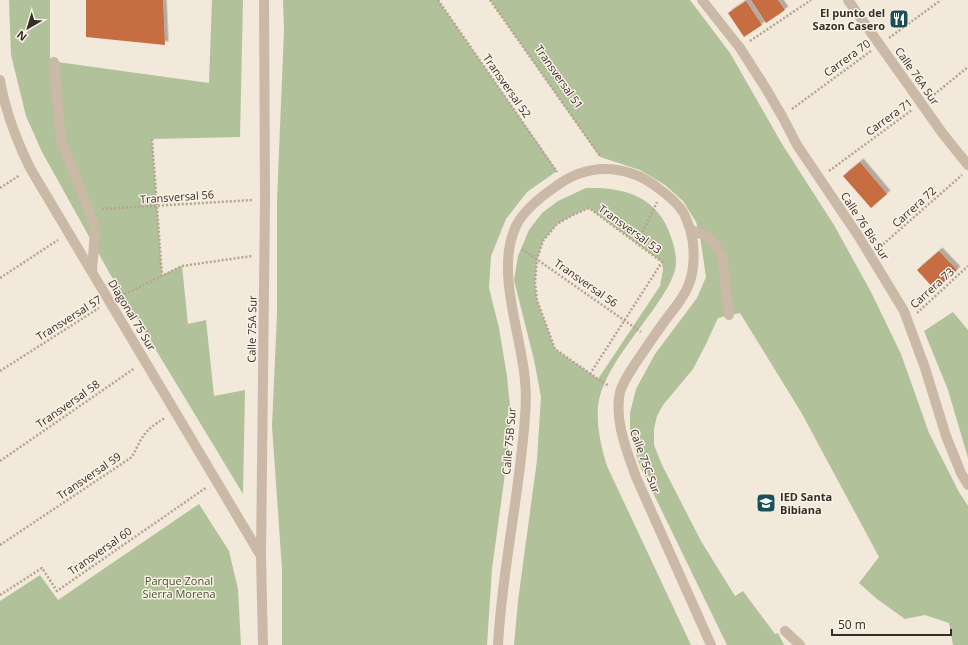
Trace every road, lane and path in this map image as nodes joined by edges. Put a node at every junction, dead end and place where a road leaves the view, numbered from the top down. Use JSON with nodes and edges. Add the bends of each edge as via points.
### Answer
{"nodes":[{"id":1,"x":264,"y":0,"type":"edge"},
{"id":2,"x":438,"y":0,"type":"edge"},
{"id":3,"x":490,"y":0,"type":"edge"},
{"id":4,"x":702,"y":0,"type":"edge"},
{"id":5,"x":811,"y":0,"type":"edge"},
{"id":6,"x":848,"y":0,"type":"edge"},
{"id":7,"x":941,"y":0,"type":"edge"},
{"id":8,"x":880,"y":44,"type":"junction"},
{"id":9,"x":740,"y":48,"type":"junction"},
{"id":10,"x":54,"y":62,"type":"dead end"},
{"id":11,"x":968,"y":67,"type":"edge"},
{"id":12,"x":0,"y":80,"type":"edge"},
{"id":13,"x":922,"y":104,"type":"junction"},
{"id":14,"x":782,"y":116,"type":"junction"},
{"id":15,"x":152,"y":139,"type":"dead end"},
{"id":16,"x":968,"y":165,"type":"edge"},
{"id":17,"x":30,"y":168,"type":"junction"},
{"id":18,"x":608,"y":168,"type":"junction"},
{"id":19,"x":962,"y":174,"type":"dead end"},
{"id":20,"x":819,"y":179,"type":"junction"},
{"id":21,"x":563,"y":181,"type":"junction"},
{"id":22,"x":0,"y":188,"type":"edge"},
{"id":23,"x":662,"y":191,"type":"junction"},
{"id":24,"x":265,"y":199,"type":"junction"},
{"id":25,"x":156,"y":206,"type":"junction"},
{"id":26,"x":89,"y":210,"type":"junction"},
{"id":27,"x":690,"y":230,"type":"junction"},
{"id":28,"x":69,"y":232,"type":"junction"},
{"id":29,"x":511,"y":240,"type":"junction"},
{"id":30,"x":637,"y":243,"type":"junction"},
{"id":31,"x":264,"y":254,"type":"junction"},
{"id":32,"x":870,"y":256,"type":"junction"},
{"id":33,"x":537,"y":259,"type":"junction"},
{"id":34,"x":968,"y":266,"type":"edge"},
{"id":35,"x":92,"y":271,"type":"junction"},
{"id":36,"x":162,"y":276,"type":"junction"},
{"id":37,"x":0,"y":278,"type":"edge"},
{"id":38,"x":110,"y":302,"type":"junction"},
{"id":39,"x":729,"y":315,"type":"dead end"},
{"id":40,"x":624,"y":320,"type":"junction"},
{"id":41,"x":908,"y":321,"type":"junction"},
{"id":42,"x":652,"y":339,"type":"junction"},
{"id":43,"x":145,"y":360,"type":"junction"},
{"id":44,"x":0,"y":371,"type":"edge"},
{"id":45,"x":590,"y":374,"type":"junction"},
{"id":46,"x":620,"y":392,"type":"junction"},
{"id":47,"x":176,"y":412,"type":"junction"},
{"id":48,"x":0,"y":460,"type":"edge"},
{"id":49,"x":216,"y":480,"type":"junction"},
{"id":50,"x":968,"y":485,"type":"edge"},
{"id":51,"x":0,"y":545,"type":"edge"},
{"id":52,"x":261,"y":556,"type":"junction"},
{"id":53,"x":0,"y":594,"type":"edge"},
{"id":54,"x":785,"y":631,"type":"dead end"},
{"id":55,"x":263,"y":645,"type":"edge"},
{"id":56,"x":498,"y":645,"type":"edge"},
{"id":57,"x":711,"y":645,"type":"edge"},
{"id":58,"x":800,"y":645,"type":"edge"}],
"edges":[{"from":1,"to":24,"type":"street","name":"Calle 75A Sur"},
{"from":2,"to":21,"type":"path","name":"Transversal 52"},
{"from":3,"to":18,"type":"path","name":"Transversal 51"},
{"from":4,"to":9,"type":"street","name":"Calle 76 Bis Sur"},
{"from":5,"to":9,"type":"path"},
{"from":6,"to":8,"type":"street","name":"Calle 76A Sur"},
{"from":7,"to":8,"type":"path","name":"Carrera 70"},
{"from":8,"to":13,"type":"street","name":"Calle 76A Sur"},
{"from":8,"to":14,"type":"path","name":"Carrera 70"},
{"from":9,"to":14,"type":"street","name":"Calle 76 Bis Sur"},
{"from":10,"to":26,"type":"street","via":[[61,140]]},
{"from":11,"to":13,"type":"path","name":"Carrera 71"},
{"from":12,"to":17,"type":"street","name":"Diagonal 75 Sur","via":[[7,114]]},
{"from":13,"to":16,"type":"street","name":"Calle 76A Sur"},
{"from":13,"to":20,"type":"path","name":"Carrera 71"},
{"from":14,"to":20,"type":"street","name":"Calle 76 Bis Sur"},
{"from":15,"to":25,"type":"path"},
{"from":17,"to":22,"type":"path"},
{"from":17,"to":28,"type":"street","name":"Diagonal 75 Sur"},
{"from":18,"to":21,"type":"street","via":[[582,172]]},
{"from":18,"to":23,"type":"street","via":[[638,175]]},
{"from":19,"to":32,"type":"path","name":"Carrera 72"},
{"from":20,"to":32,"type":"street","name":"Calle 76 Bis Sur"},
{"from":21,"to":29,"type":"street","via":[[529,209],[517,224]]},
{"from":23,"to":27,"type":"street","via":[[682,210]]},
{"from":23,"to":30,"type":"path"},
{"from":24,"to":25,"type":"path","name":"Transversal 56"},
{"from":24,"to":31,"type":"street","name":"Calle 75A Sur"},
{"from":25,"to":26,"type":"path","name":"Transversal 56"},
{"from":25,"to":36,"type":"path"},
{"from":26,"to":35,"type":"street","via":[[95,231]]},
{"from":27,"to":39,"type":"street","via":[[709,237],[722,256]]},
{"from":27,"to":42,"type":"street","name":"Calle 75C Sur","via":[[693,272],[689,286]]},
{"from":28,"to":35,"type":"street","name":"Diagonal 75 Sur"},
{"from":28,"to":37,"type":"path"},
{"from":29,"to":33,"type":"path","name":"Transversal 56"},
{"from":29,"to":56,"type":"street","name":"Calle 75B Sur","via":[[507,258],[525,380],[525,414]]},
{"from":30,"to":33,"type":"path","name":"Transversal 53","via":[[589,208],[557,224],[543,241]]},
{"from":30,"to":40,"type":"path","name":"Transversal 53","via":[[662,262]]},
{"from":31,"to":36,"type":"path","name":"Transversal 57","via":[[182,266]]},
{"from":31,"to":52,"type":"street","name":"Calle 75A Sur"},
{"from":32,"to":41,"type":"street","name":"Calle 76 Bis Sur"},
{"from":33,"to":40,"type":"path","name":"Transversal 56"},
{"from":33,"to":45,"type":"path","via":[[537,300],[555,349]]},
{"from":34,"to":41,"type":"path","name":"Carrera 73"},
{"from":35,"to":38,"type":"street","name":"Diagonal 75 Sur"},
{"from":36,"to":38,"type":"path","name":"Transversal 57"},
{"from":38,"to":43,"type":"street","name":"Diagonal 75 Sur"},
{"from":38,"to":44,"type":"path","name":"Transversal 57"},
{"from":40,"to":42,"type":"path","name":"Transversal 56"},
{"from":40,"to":45,"type":"path"},
{"from":41,"to":50,"type":"street","name":"Calle 76 Bis Sur","via":[[946,436]]},
{"from":42,"to":46,"type":"street","name":"Calle 75C Sur"},
{"from":43,"to":47,"type":"street","name":"Diagonal 75 Sur"},
{"from":43,"to":48,"type":"path","name":"Transversal 58"},
{"from":45,"to":46,"type":"path"},
{"from":46,"to":57,"type":"street","name":"Calle 75C Sur","via":[[621,429],[626,449]]},
{"from":47,"to":49,"type":"street","name":"Diagonal 75 Sur"},
{"from":47,"to":51,"type":"path","name":"Transversal 59","via":[[149,428],[132,457]]},
{"from":49,"to":52,"type":"street","name":"Diagonal 75 Sur"},
{"from":49,"to":53,"type":"path","name":"Transversal 60","via":[[57,591],[42,568]]},
{"from":52,"to":55,"type":"street","name":"Calle 75A Sur"},
{"from":54,"to":58,"type":"street"}]}
